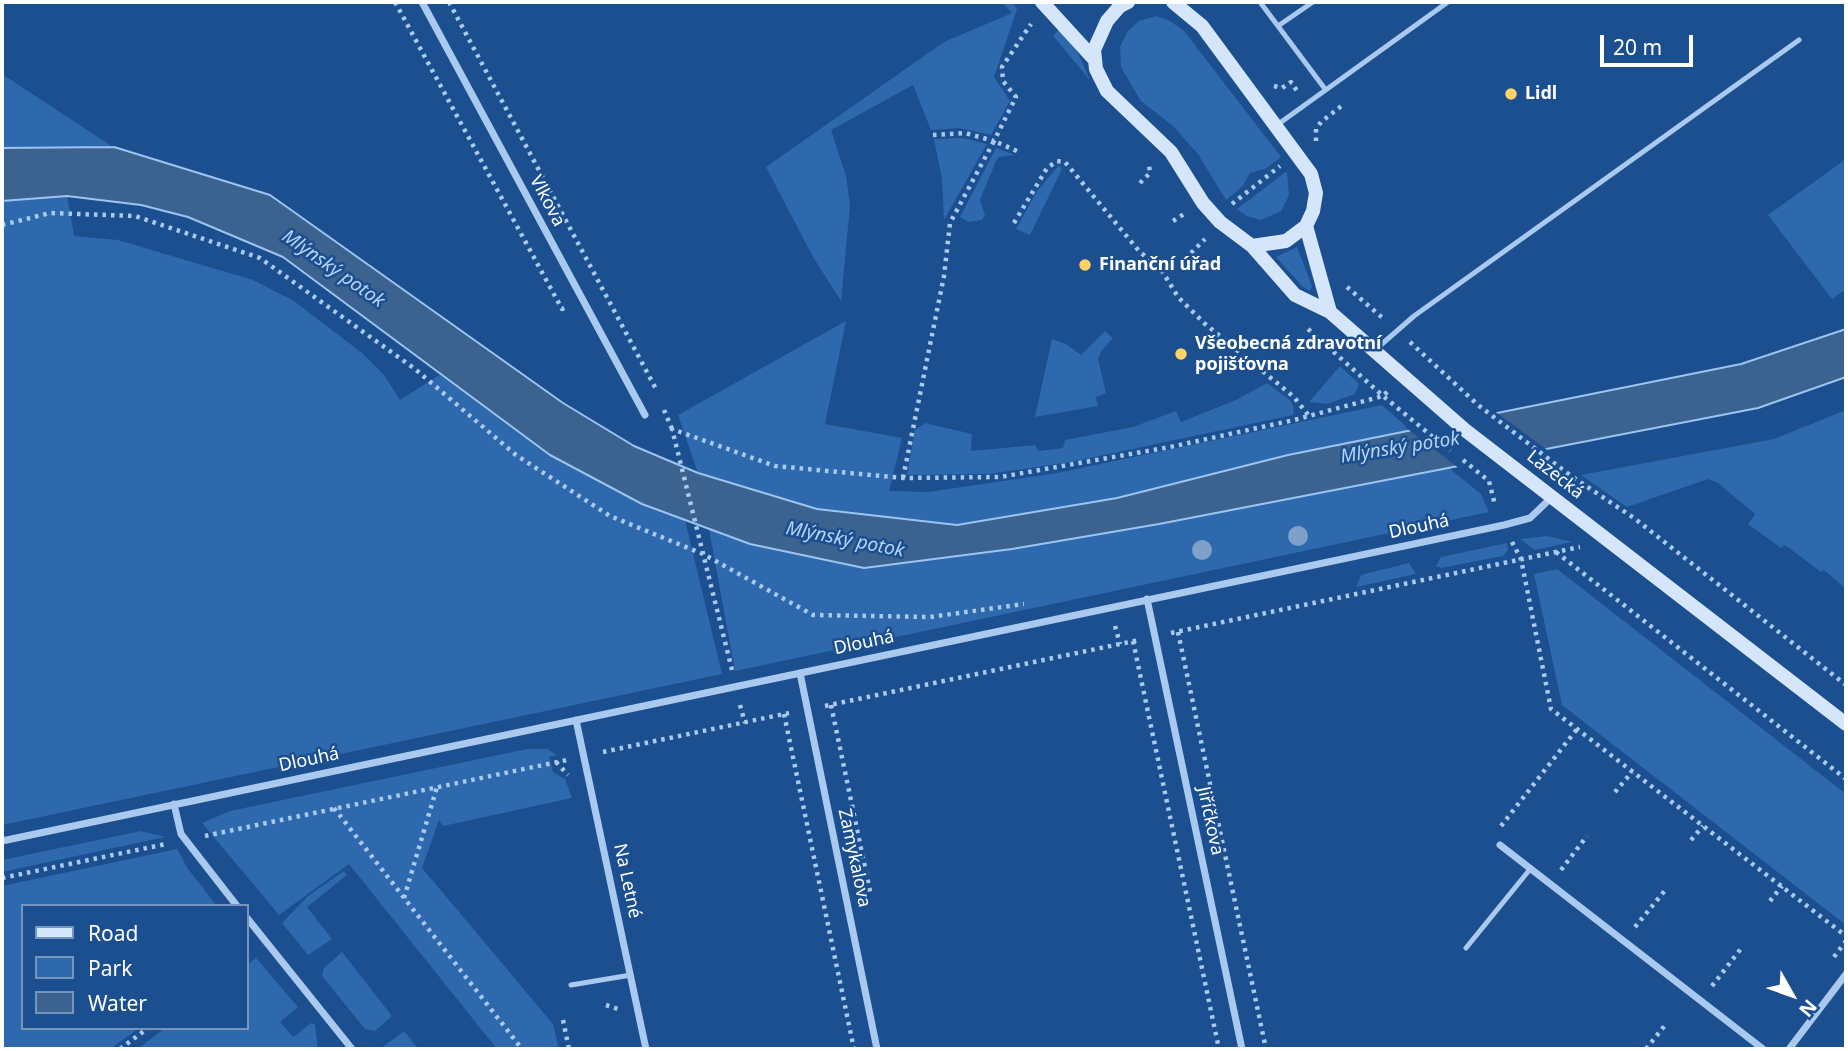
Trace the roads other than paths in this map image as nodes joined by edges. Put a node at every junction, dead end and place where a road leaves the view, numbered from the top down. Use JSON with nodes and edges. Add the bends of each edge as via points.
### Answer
{"nodes":[{"id":1,"x":422,"y":2,"type":"edge"},
{"id":2,"x":1042,"y":2,"type":"edge"},
{"id":3,"x":1260,"y":2,"type":"edge"},
{"id":4,"x":1313,"y":2,"type":"edge"},
{"id":5,"x":1448,"y":2,"type":"edge"},
{"id":6,"x":1118,"y":3,"type":"edge"},
{"id":7,"x":1178,"y":3,"type":"edge"},
{"id":8,"x":1278,"y":26,"type":"junction"},
{"id":9,"x":1799,"y":40,"type":"dead end"},
{"id":10,"x":1094,"y":59,"type":"junction"},
{"id":11,"x":1325,"y":89,"type":"junction"},
{"id":12,"x":1277,"y":125,"type":"junction"},
{"id":13,"x":1306,"y":226,"type":"junction"},
{"id":14,"x":1252,"y":246,"type":"junction"},
{"id":15,"x":1330,"y":312,"type":"junction"},
{"id":16,"x":1374,"y":352,"type":"junction"},
{"id":17,"x":645,"y":415,"type":"dead end"},
{"id":18,"x":1552,"y":497,"type":"junction"},
{"id":19,"x":1147,"y":599,"type":"junction"},
{"id":20,"x":800,"y":673,"type":"junction"},
{"id":21,"x":576,"y":720,"type":"junction"},
{"id":22,"x":1846,"y":724,"type":"edge"},
{"id":23,"x":174,"y":804,"type":"junction"},
{"id":24,"x":2,"y":841,"type":"edge"},
{"id":25,"x":1500,"y":845,"type":"dead end"},
{"id":26,"x":1531,"y":868,"type":"junction"},
{"id":27,"x":235,"y":904,"type":"edge"},
{"id":28,"x":248,"y":919,"type":"edge"},
{"id":29,"x":1466,"y":948,"type":"dead end"},
{"id":30,"x":1846,"y":974,"type":"edge"},
{"id":31,"x":631,"y":975,"type":"junction"},
{"id":32,"x":571,"y":985,"type":"dead end"},
{"id":33,"x":352,"y":1049,"type":"edge"},
{"id":34,"x":646,"y":1049,"type":"edge"},
{"id":35,"x":877,"y":1049,"type":"edge"},
{"id":36,"x":1242,"y":1049,"type":"edge"},
{"id":37,"x":1763,"y":1049,"type":"edge"},
{"id":38,"x":1789,"y":1049,"type":"edge"}],
"edges":[{"from":1,"to":17,"type":"street","name":"Vlkova"},
{"from":2,"to":10,"type":"main road"},
{"from":3,"to":8,"type":"lane"},
{"from":4,"to":8,"type":"lane"},
{"from":5,"to":11,"type":"lane"},
{"from":6,"to":10,"type":"main road","via":[[1100,34]]},
{"from":7,"to":12,"type":"main road","via":[[1202,26]]},
{"from":8,"to":11,"type":"lane"},
{"from":9,"to":16,"type":"lane","via":[[1397,330]]},
{"from":10,"to":14,"type":"main road","name":"Lazecká","via":[[1100,80],[1116,102],[1171,152],[1220,222]]},
{"from":11,"to":12,"type":"lane"},
{"from":12,"to":13,"type":"main road","via":[[1315,182],[1313,211]]},
{"from":13,"to":14,"type":"main road","via":[[1286,241]]},
{"from":13,"to":15,"type":"main road"},
{"from":14,"to":15,"type":"main road","name":"Lazecká","via":[[1295,295]]},
{"from":15,"to":16,"type":"main road","name":"Lazecká"},
{"from":16,"to":18,"type":"main road","name":"Lazecká"},
{"from":18,"to":19,"type":"street","name":"Dlouhá","via":[[1530,518],[1504,525]]},
{"from":18,"to":22,"type":"main road","name":"Lazecká"},
{"from":19,"to":20,"type":"street","name":"Dlouhá"},
{"from":19,"to":36,"type":"street","name":"Jiříčkova"},
{"from":20,"to":21,"type":"street","name":"Dlouhá"},
{"from":20,"to":35,"type":"street","name":"Zamykalova"},
{"from":21,"to":23,"type":"street","name":"Dlouhá"},
{"from":21,"to":31,"type":"street","name":"Na Letné"},
{"from":23,"to":24,"type":"street","name":"Dlouhá"},
{"from":23,"to":27,"type":"street","via":[[181,834]]},
{"from":25,"to":26,"type":"street"},
{"from":26,"to":29,"type":"lane"},
{"from":26,"to":37,"type":"street"},
{"from":28,"to":33,"type":"street"},
{"from":30,"to":38,"type":"street"},
{"from":31,"to":32,"type":"lane"},
{"from":31,"to":34,"type":"street","name":"Na Letné"}]}
